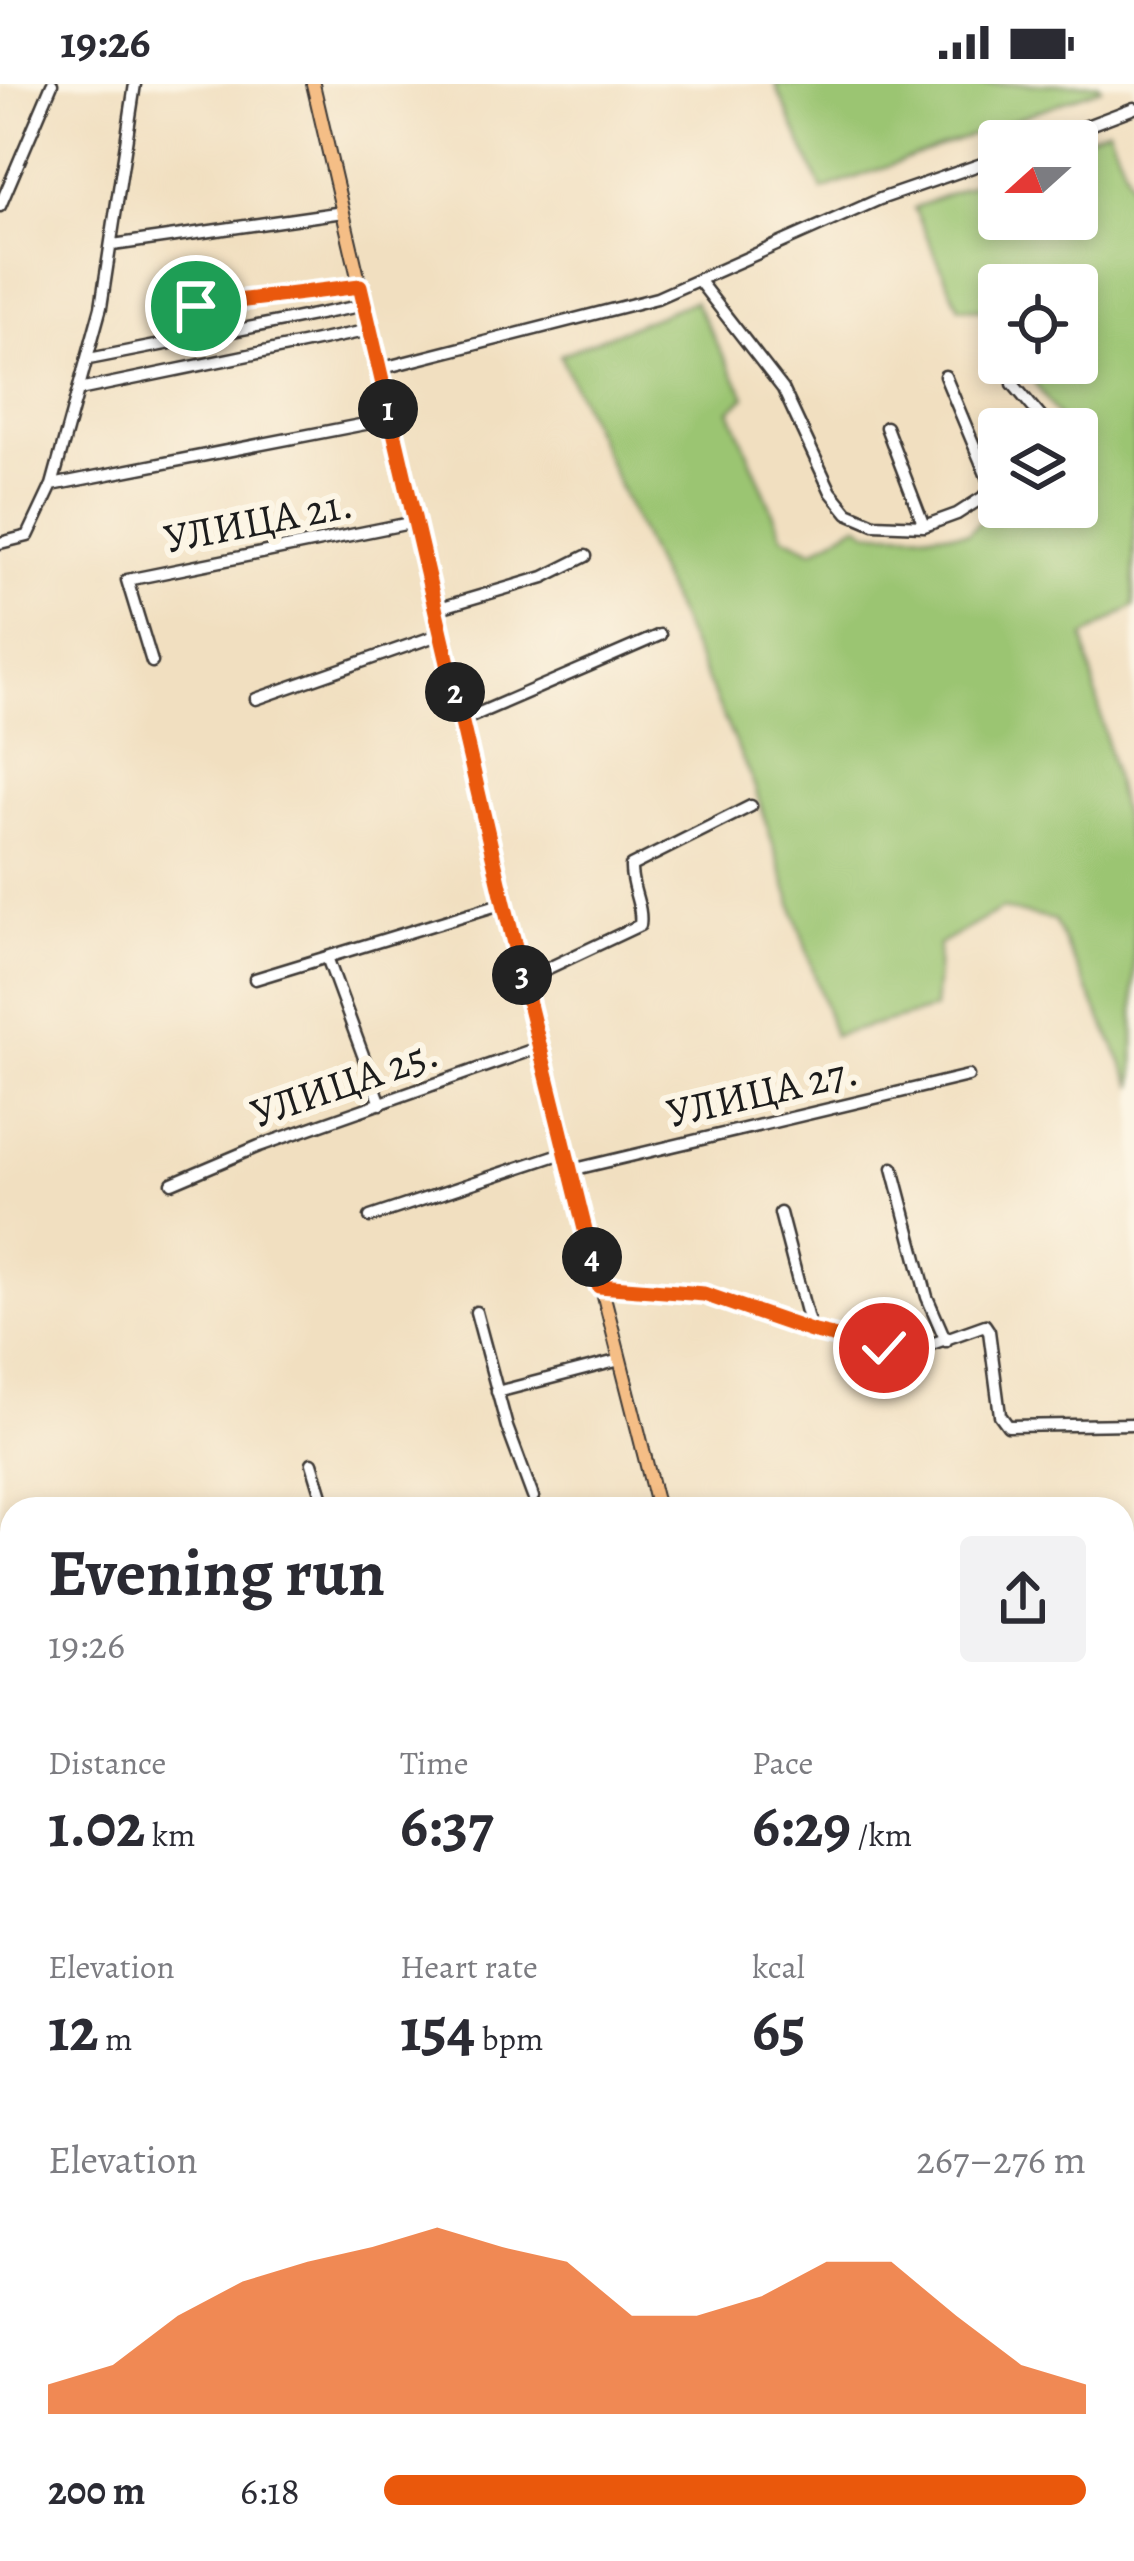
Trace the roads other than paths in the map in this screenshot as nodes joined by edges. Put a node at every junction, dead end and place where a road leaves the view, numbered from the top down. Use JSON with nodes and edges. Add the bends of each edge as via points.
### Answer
{"nodes":[{"id":1,"x":52,"y":84,"type":"edge"},
{"id":2,"x":135,"y":84,"type":"edge"},
{"id":3,"x":314,"y":84,"type":"edge"},
{"id":4,"x":1134,"y":108,"type":"edge"},
{"id":5,"x":1098,"y":122,"type":"edge"},
{"id":6,"x":978,"y":165,"type":"edge"},
{"id":7,"x":0,"y":206,"type":"edge"},
{"id":8,"x":343,"y":212,"type":"junction"},
{"id":9,"x":113,"y":245,"type":"junction"},
{"id":10,"x":699,"y":281,"type":"junction"},
{"id":11,"x":360,"y":286,"type":"junction"},
{"id":12,"x":364,"y":305,"type":"junction"},
{"id":13,"x":196,"y":306,"type":"dead end"},
{"id":14,"x":370,"y":330,"type":"junction"},
{"id":15,"x":88,"y":359,"type":"junction"},
{"id":16,"x":379,"y":369,"type":"junction"},
{"id":17,"x":945,"y":376,"type":"dead end"},
{"id":18,"x":1013,"y":384,"type":"dead end"},
{"id":19,"x":79,"y":390,"type":"junction"},
{"id":20,"x":1033,"y":408,"type":"edge"},
{"id":21,"x":391,"y":419,"type":"junction"},
{"id":22,"x":886,"y":427,"type":"dead end"},
{"id":23,"x":978,"y":449,"type":"edge"},
{"id":24,"x":52,"y":484,"type":"junction"},
{"id":25,"x":978,"y":501,"type":"edge"},
{"id":26,"x":415,"y":522,"type":"junction"},
{"id":27,"x":924,"y":526,"type":"junction"},
{"id":28,"x":0,"y":543,"type":"edge"},
{"id":29,"x":586,"y":556,"type":"dead end"},
{"id":30,"x":436,"y":609,"type":"junction"},
{"id":31,"x":441,"y":634,"type":"junction"},
{"id":32,"x":660,"y":635,"type":"dead end"},
{"id":33,"x":152,"y":662,"type":"dead end"},
{"id":34,"x":256,"y":699,"type":"dead end"},
{"id":35,"x":461,"y":721,"type":"junction"},
{"id":36,"x":751,"y":806,"type":"dead end"},
{"id":37,"x":504,"y":903,"type":"junction"},
{"id":38,"x":327,"y":957,"type":"junction"},
{"id":39,"x":255,"y":979,"type":"dead end"},
{"id":40,"x":523,"y":980,"type":"junction"},
{"id":41,"x":540,"y":1047,"type":"junction"},
{"id":42,"x":968,"y":1076,"type":"dead end"},
{"id":43,"x":381,"y":1104,"type":"junction"},
{"id":44,"x":566,"y":1152,"type":"junction"},
{"id":45,"x":893,"y":1168,"type":"dead end"},
{"id":46,"x":571,"y":1170,"type":"junction"},
{"id":47,"x":172,"y":1183,"type":"dead end"},
{"id":48,"x":780,"y":1213,"type":"dead end"},
{"id":49,"x":370,"y":1217,"type":"dead end"},
{"id":50,"x":599,"y":1286,"type":"junction"},
{"id":51,"x":476,"y":1312,"type":"dead end"},
{"id":52,"x":811,"y":1331,"type":"junction"},
{"id":53,"x":946,"y":1341,"type":"junction"},
{"id":54,"x":620,"y":1360,"type":"junction"},
{"id":55,"x":497,"y":1392,"type":"junction"},
{"id":56,"x":1134,"y":1424,"type":"edge"},
{"id":57,"x":312,"y":1462,"type":"dead end"},
{"id":58,"x":322,"y":1497,"type":"edge"},
{"id":59,"x":532,"y":1497,"type":"dead end"},
{"id":60,"x":655,"y":1497,"type":"edge"}],
"edges":[{"from":1,"to":7,"type":"street"},
{"from":2,"to":9,"type":"street"},
{"from":3,"to":8,"type":"main road"},
{"from":4,"to":5,"type":"street"},
{"from":6,"to":10,"type":"street"},
{"from":8,"to":9,"type":"street"},
{"from":8,"to":11,"type":"main road"},
{"from":9,"to":15,"type":"street"},
{"from":10,"to":16,"type":"street"},
{"from":10,"to":27,"type":"street","via":[[783,389],[836,501],[865,522]]},
{"from":11,"to":12,"type":"main road"},
{"from":11,"to":13,"type":"street"},
{"from":12,"to":14,"type":"main road"},
{"from":12,"to":15,"type":"street"},
{"from":14,"to":16,"type":"main road"},
{"from":14,"to":19,"type":"street"},
{"from":15,"to":19,"type":"street"},
{"from":16,"to":21,"type":"main road"},
{"from":17,"to":23,"type":"street"},
{"from":18,"to":20,"type":"street"},
{"from":19,"to":24,"type":"street"},
{"from":21,"to":24,"type":"street"},
{"from":21,"to":26,"type":"main road"},
{"from":22,"to":27,"type":"street"},
{"from":24,"to":28,"type":"street","via":[[28,536]]},
{"from":25,"to":27,"type":"street"},
{"from":26,"to":30,"type":"main road"},
{"from":26,"to":33,"type":"street","name":"УЛИЦА 21.","via":[[127,580]]},
{"from":29,"to":30,"type":"street"},
{"from":30,"to":31,"type":"main road"},
{"from":31,"to":34,"type":"street"},
{"from":31,"to":35,"type":"main road"},
{"from":32,"to":35,"type":"street"},
{"from":35,"to":37,"type":"main road"},
{"from":36,"to":40,"type":"street","via":[[631,866],[640,926]]},
{"from":37,"to":38,"type":"street"},
{"from":37,"to":40,"type":"main road"},
{"from":38,"to":39,"type":"street"},
{"from":38,"to":43,"type":"street"},
{"from":40,"to":41,"type":"main road"},
{"from":41,"to":43,"type":"street","name":"УЛИЦА 25."},
{"from":41,"to":44,"type":"main road"},
{"from":42,"to":46,"type":"street","name":"УЛИЦА 27."},
{"from":43,"to":47,"type":"street","name":"УЛИЦА 25."},
{"from":44,"to":46,"type":"main road"},
{"from":44,"to":49,"type":"street"},
{"from":45,"to":53,"type":"street"},
{"from":46,"to":50,"type":"main road"},
{"from":48,"to":52,"type":"street"},
{"from":50,"to":52,"type":"street","via":[[704,1294]]},
{"from":50,"to":54,"type":"main road"},
{"from":51,"to":55,"type":"street"},
{"from":52,"to":53,"type":"street","via":[[884,1348]]},
{"from":53,"to":56,"type":"street","via":[[987,1327],[1008,1426]]},
{"from":54,"to":55,"type":"street"},
{"from":54,"to":60,"type":"main road"},
{"from":55,"to":59,"type":"street"},
{"from":57,"to":58,"type":"street"}]}
